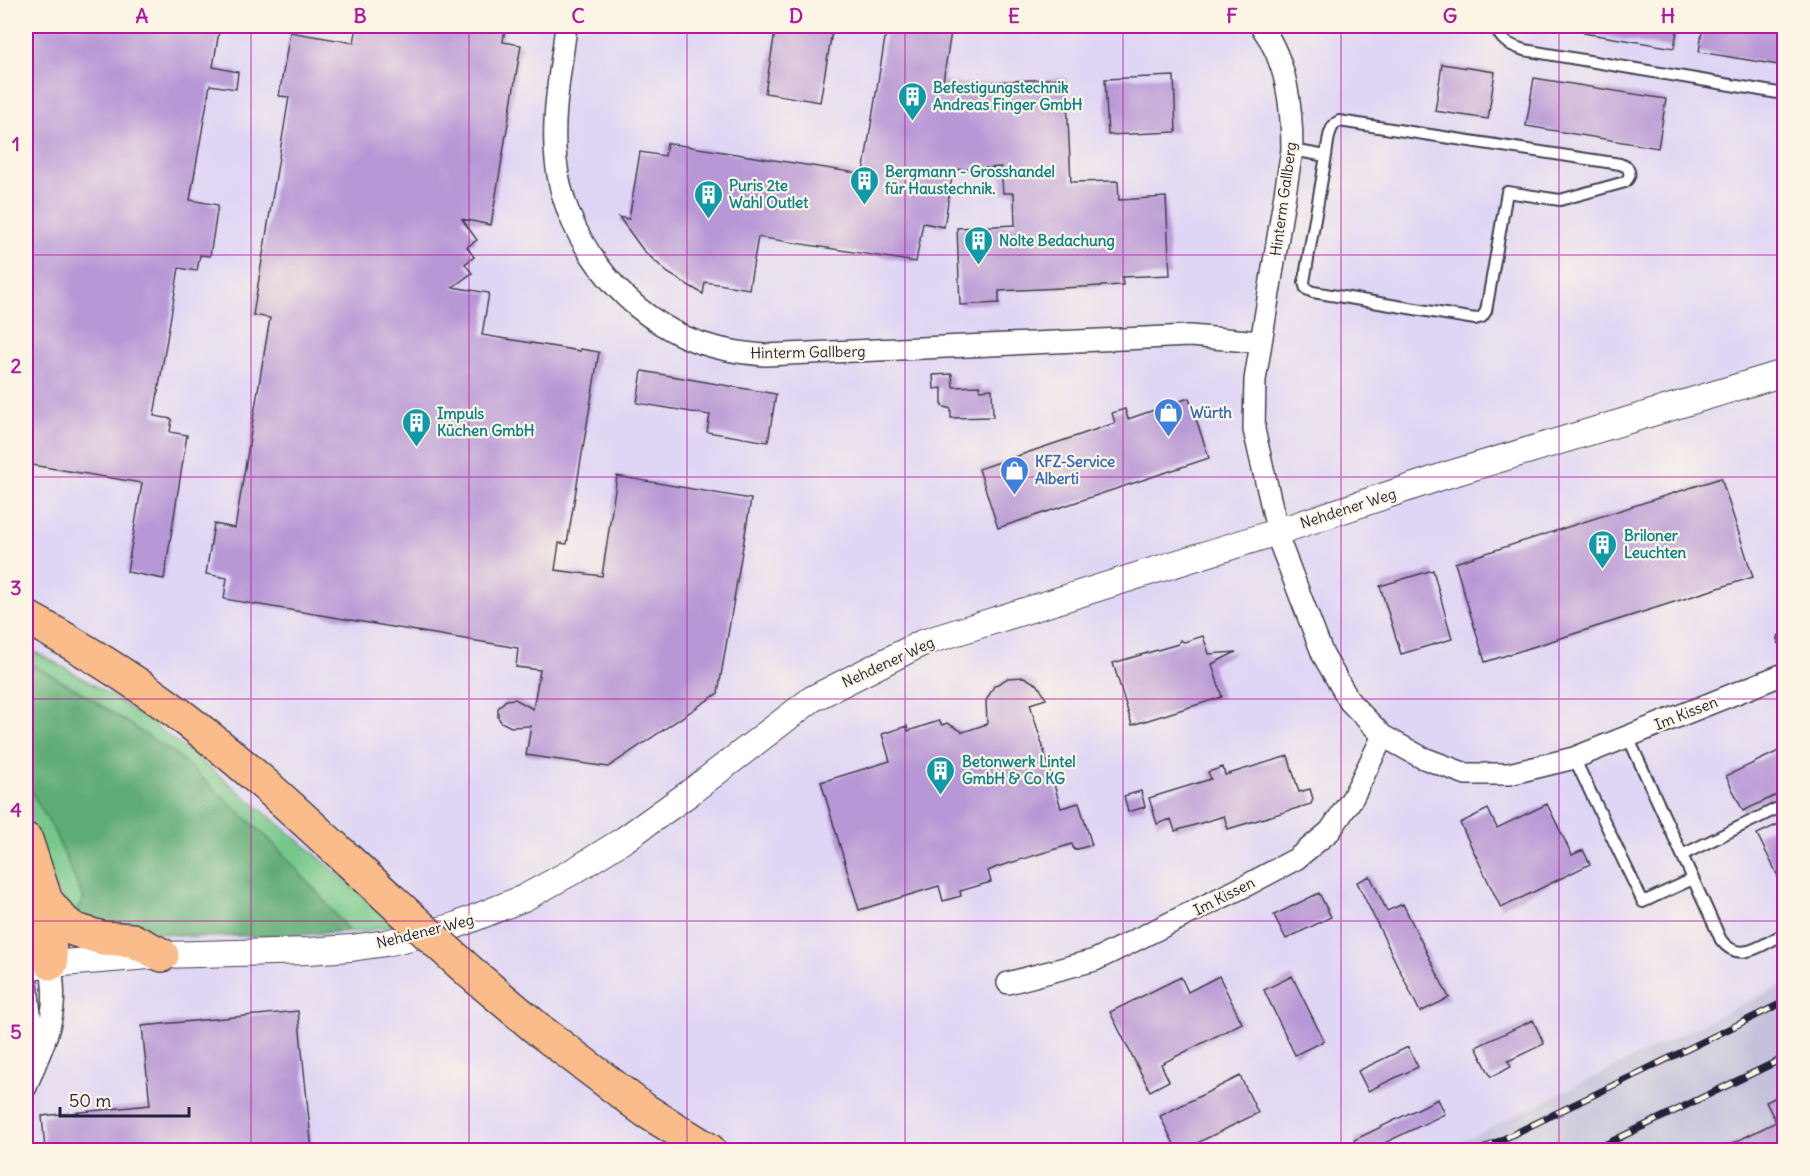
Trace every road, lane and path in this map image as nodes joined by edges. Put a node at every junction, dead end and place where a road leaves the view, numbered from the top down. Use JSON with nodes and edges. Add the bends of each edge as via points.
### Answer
{"nodes":[{"id":1,"x":566,"y":26,"type":"edge"},
{"id":2,"x":1262,"y":26,"type":"edge"},
{"id":3,"x":1496,"y":26,"type":"edge"},
{"id":4,"x":1785,"y":94,"type":"edge"},
{"id":5,"x":1292,"y":150,"type":"junction"},
{"id":6,"x":1326,"y":156,"type":"junction"},
{"id":7,"x":1260,"y":342,"type":"junction"},
{"id":8,"x":1785,"y":373,"type":"edge"},
{"id":9,"x":1277,"y":532,"type":"junction"},
{"id":10,"x":26,"y":617,"type":"edge"},
{"id":11,"x":26,"y":642,"type":"edge"},
{"id":12,"x":1785,"y":674,"type":"edge"},
{"id":13,"x":127,"y":678,"type":"junction"},
{"id":14,"x":1383,"y":736,"type":"junction"},
{"id":15,"x":1628,"y":737,"type":"junction"},
{"id":16,"x":1574,"y":758,"type":"junction"},
{"id":17,"x":1785,"y":805,"type":"edge"},
{"id":18,"x":26,"y":840,"type":"edge"},
{"id":19,"x":1682,"y":855,"type":"junction"},
{"id":20,"x":1693,"y":879,"type":"junction"},
{"id":21,"x":46,"y":902,"type":"junction"},
{"id":22,"x":1785,"y":934,"type":"edge"},
{"id":23,"x":162,"y":955,"type":"junction"},
{"id":24,"x":34,"y":968,"type":"edge"},
{"id":25,"x":1008,"y":983,"type":"dead end"},
{"id":26,"x":28,"y":1080,"type":"edge"},
{"id":27,"x":709,"y":1150,"type":"edge"}],
"edges":[{"from":1,"to":7,"type":"street","name":"Hinterm Gallberg","via":[[555,149],[558,176],[570,215],[589,251],[622,293],[686,337],[719,348],[765,355],[1190,336]]},
{"from":2,"to":5,"type":"street","name":"Hinterm Gallberg","via":[[1284,76]]},
{"from":3,"to":4,"type":"lane","via":[[1508,45],[1524,50]]},
{"from":5,"to":6,"type":"lane"},
{"from":5,"to":7,"type":"street","name":"Hinterm Gallberg"},
{"from":6,"to":6,"type":"lane","via":[[1332,127],[1339,121],[1620,164],[1630,172],[1625,182],[1560,200],[1507,192],[1486,311],[1475,320],[1306,289],[1304,282]]},
{"from":7,"to":9,"type":"street","name":"Hinterm Gallberg","via":[[1254,430]]},
{"from":8,"to":9,"type":"street","name":"Nehdener Weg","via":[[1447,475]]},
{"from":9,"to":14,"type":"street","name":"Im Kissen","via":[[1323,655],[1350,702]]},
{"from":9,"to":23,"type":"street","name":"Nehdener Weg","via":[[922,643],[812,699],[625,839],[535,892],[488,914],[452,927],[351,948]]},
{"from":10,"to":13,"type":"main road"},
{"from":11,"to":13,"type":"main road","via":[[60,659]]},
{"from":12,"to":15,"type":"street","name":"Im Kissen"},
{"from":13,"to":27,"type":"main road","bridge":true,"via":[[229,754],[539,1030],[646,1111]]},
{"from":14,"to":16,"type":"street","name":"Im Kissen","via":[[1421,757],[1466,774],[1509,774]]},
{"from":14,"to":25,"type":"street","name":"Im Kissen","via":[[1353,796],[1330,831],[1296,859],[1095,960]]},
{"from":15,"to":16,"type":"street","name":"Im Kissen"},
{"from":15,"to":19,"type":"lane"},
{"from":16,"to":20,"type":"lane","via":[[1643,902]]},
{"from":17,"to":19,"type":"lane"},
{"from":18,"to":21,"type":"main road"},
{"from":19,"to":20,"type":"lane"},
{"from":20,"to":22,"type":"lane","via":[[1721,940],[1733,952],[1747,952]]},
{"from":21,"to":23,"type":"main road","via":[[75,930],[132,940]]},
{"from":21,"to":24,"type":"main road"},
{"from":23,"to":24,"type":"street","name":"Nehdener Weg"},
{"from":24,"to":26,"type":"street","via":[[53,1004],[44,1043]]}]}
